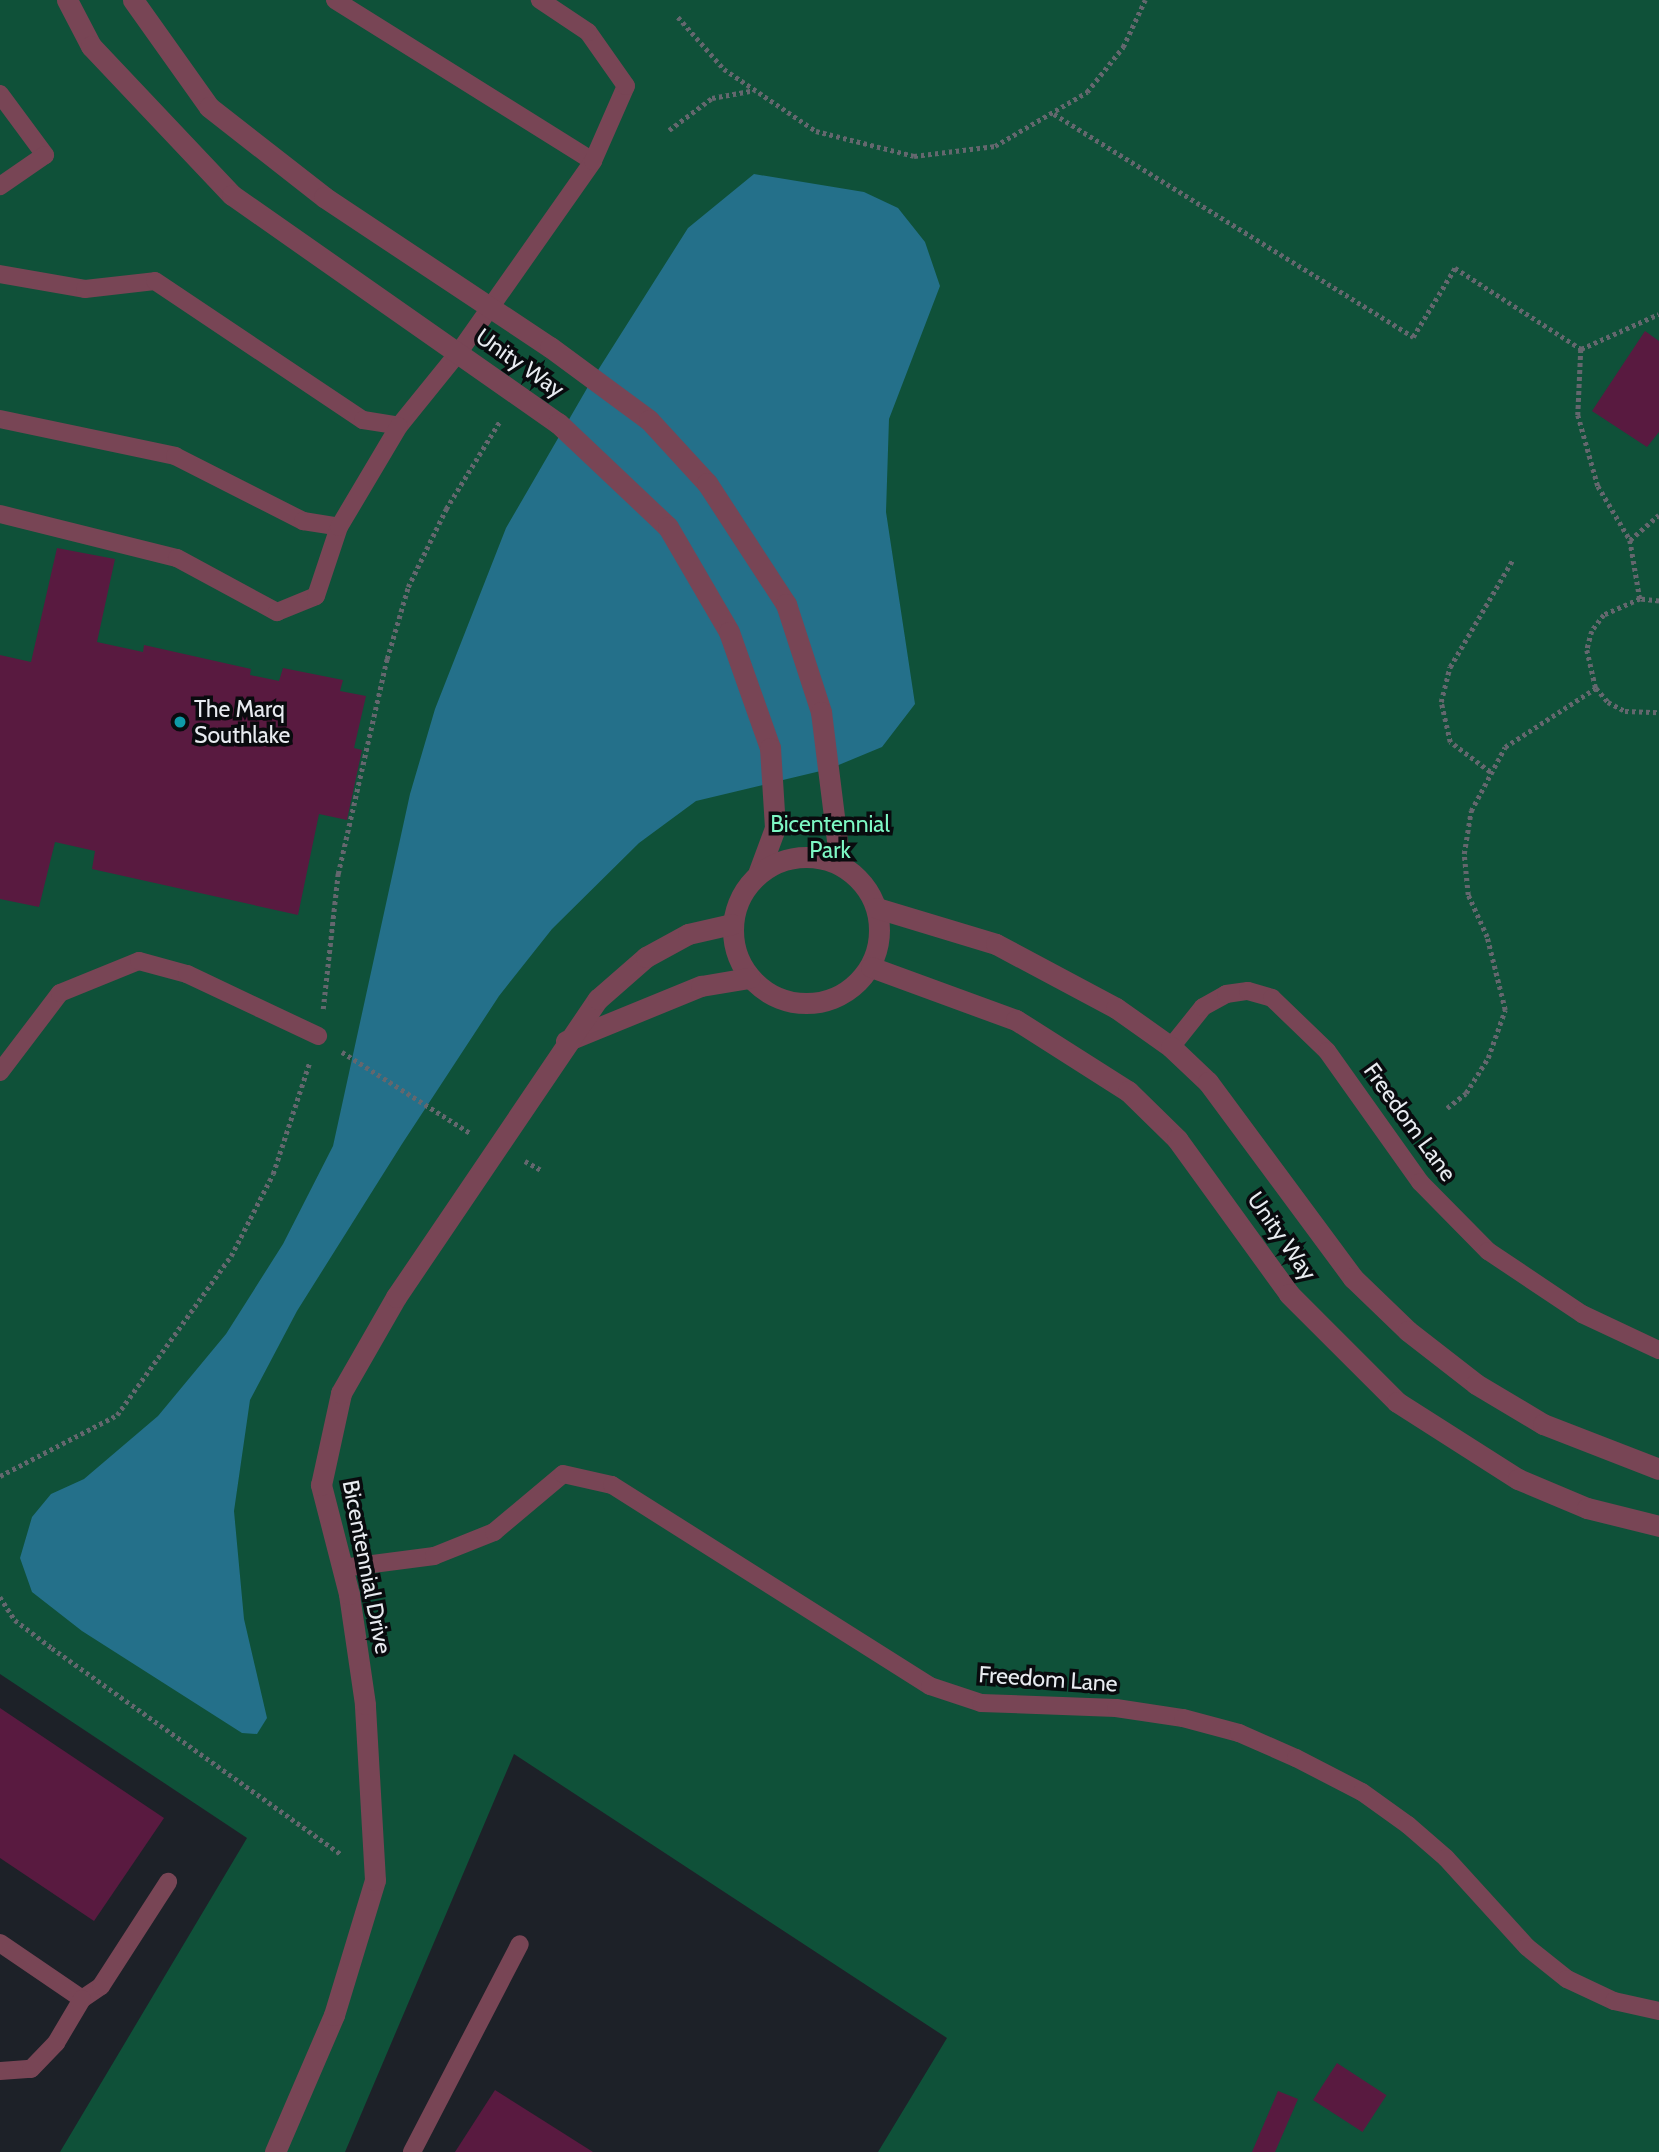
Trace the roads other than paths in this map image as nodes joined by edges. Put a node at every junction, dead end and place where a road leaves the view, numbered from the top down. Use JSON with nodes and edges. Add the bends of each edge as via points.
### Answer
{"nodes":[{"id":1,"x":67,"y":0,"type":"edge"},
{"id":2,"x":133,"y":0,"type":"edge"},
{"id":3,"x":335,"y":0,"type":"edge"},
{"id":4,"x":540,"y":0,"type":"edge"},
{"id":5,"x":0,"y":94,"type":"edge"},
{"id":6,"x":593,"y":161,"type":"junction"},
{"id":7,"x":0,"y":186,"type":"edge"},
{"id":8,"x":0,"y":274,"type":"edge"},
{"id":9,"x":488,"y":306,"type":"junction"},
{"id":10,"x":459,"y":352,"type":"junction"},
{"id":11,"x":0,"y":419,"type":"edge"},
{"id":12,"x":399,"y":426,"type":"junction"},
{"id":13,"x":0,"y":514,"type":"edge"},
{"id":14,"x":339,"y":527,"type":"junction"},
{"id":15,"x":840,"y":865,"type":"junction"},
{"id":16,"x":758,"y":874,"type":"junction"},
{"id":17,"x":877,"y":908,"type":"junction"},
{"id":18,"x":732,"y":924,"type":"junction"},
{"id":19,"x":871,"y":967,"type":"junction"},
{"id":20,"x":749,"y":978,"type":"junction"},
{"id":21,"x":318,"y":1036,"type":"road end"},
{"id":22,"x":566,"y":1041,"type":"junction"},
{"id":23,"x":1171,"y":1047,"type":"junction"},
{"id":24,"x":0,"y":1072,"type":"edge"},
{"id":25,"x":1659,"y":1350,"type":"edge"},
{"id":26,"x":1659,"y":1469,"type":"edge"},
{"id":27,"x":1659,"y":1526,"type":"edge"},
{"id":28,"x":342,"y":1568,"type":"junction"},
{"id":29,"x":168,"y":1882,"type":"dead end"},
{"id":30,"x":0,"y":1943,"type":"edge"},
{"id":31,"x":520,"y":1944,"type":"dead end"},
{"id":32,"x":82,"y":1999,"type":"junction"},
{"id":33,"x":1659,"y":2011,"type":"edge"},
{"id":34,"x":0,"y":2071,"type":"edge"},
{"id":35,"x":275,"y":2152,"type":"edge"},
{"id":36,"x":412,"y":2152,"type":"edge"}],
"edges":[{"from":1,"to":10,"type":"street","name":"Unity Way","via":[[91,46],[232,195]]},
{"from":2,"to":9,"type":"street","name":"Unity Way","via":[[209,107],[324,197]]},
{"from":3,"to":6,"type":"lane"},
{"from":4,"to":6,"type":"lane","via":[[588,32],[626,86]]},
{"from":5,"to":7,"type":"lane","via":[[45,155]]},
{"from":6,"to":9,"type":"lane"},
{"from":8,"to":12,"type":"lane","via":[[85,289],[155,281],[363,421]]},
{"from":9,"to":10,"type":"lane"},
{"from":9,"to":15,"type":"street","name":"Unity Way","via":[[649,420],[707,483],[786,604],[821,712]]},
{"from":10,"to":12,"type":"lane"},
{"from":10,"to":16,"type":"street","name":"Unity Way","via":[[558,423],[675,539],[729,632],[770,748],[775,828]]},
{"from":11,"to":14,"type":"lane","via":[[175,456],[303,521]]},
{"from":12,"to":14,"type":"lane"},
{"from":13,"to":14,"type":"lane","via":[[177,558],[277,612],[316,596]]},
{"from":15,"to":16,"type":"street","via":[[813,856],[783,860]]},
{"from":15,"to":17,"type":"street","via":[[863,883]]},
{"from":16,"to":18,"type":"street","via":[[740,896]]},
{"from":17,"to":19,"type":"street","via":[[880,937]]},
{"from":17,"to":23,"type":"street","name":"Unity Way","via":[[996,944],[1061,975]]},
{"from":18,"to":20,"type":"street","via":[[733,950]]},
{"from":18,"to":22,"type":"street","name":"Bicentennial Drive","via":[[688,934],[646,957],[598,999]]},
{"from":19,"to":20,"type":"street","via":[[853,987],[828,1001],[799,1004],[771,996]]},
{"from":19,"to":27,"type":"street","name":"Unity Way","via":[[1016,1020],[1128,1091],[1177,1139],[1289,1294],[1397,1402],[1518,1479],[1587,1508]]},
{"from":20,"to":22,"type":"street","via":[[701,986]]},
{"from":21,"to":24,"type":"lane","via":[[187,974],[139,961],[60,993]]},
{"from":22,"to":28,"type":"street","name":"Bicentennial Drive","via":[[396,1297],[341,1393],[321,1485]]},
{"from":23,"to":25,"type":"lane","name":"Freedom Lane","via":[[1203,1007],[1226,994],[1248,991],[1272,998],[1327,1051],[1420,1182],[1488,1251],[1582,1314]]},
{"from":23,"to":26,"type":"street","name":"Unity Way","via":[[1208,1082],[1251,1136],[1353,1278],[1408,1331],[1476,1384],[1543,1424]]},
{"from":28,"to":33,"type":"lane","name":"Freedom Lane","via":[[434,1556],[495,1531],[562,1474],[612,1485],[930,1686],[981,1703],[1116,1707],[1183,1718],[1239,1733],[1296,1758],[1362,1792],[1408,1825],[1446,1858],[1527,1947],[1567,1979],[1614,2001]]},
{"from":28,"to":35,"type":"street","name":"Bicentennial Drive","via":[[365,1704],[376,1880],[334,2015]]},
{"from":29,"to":32,"type":"lane","via":[[101,1986]]},
{"from":30,"to":32,"type":"lane"},
{"from":31,"to":36,"type":"lane"},
{"from":32,"to":34,"type":"lane","via":[[57,2043],[31,2069]]}]}
